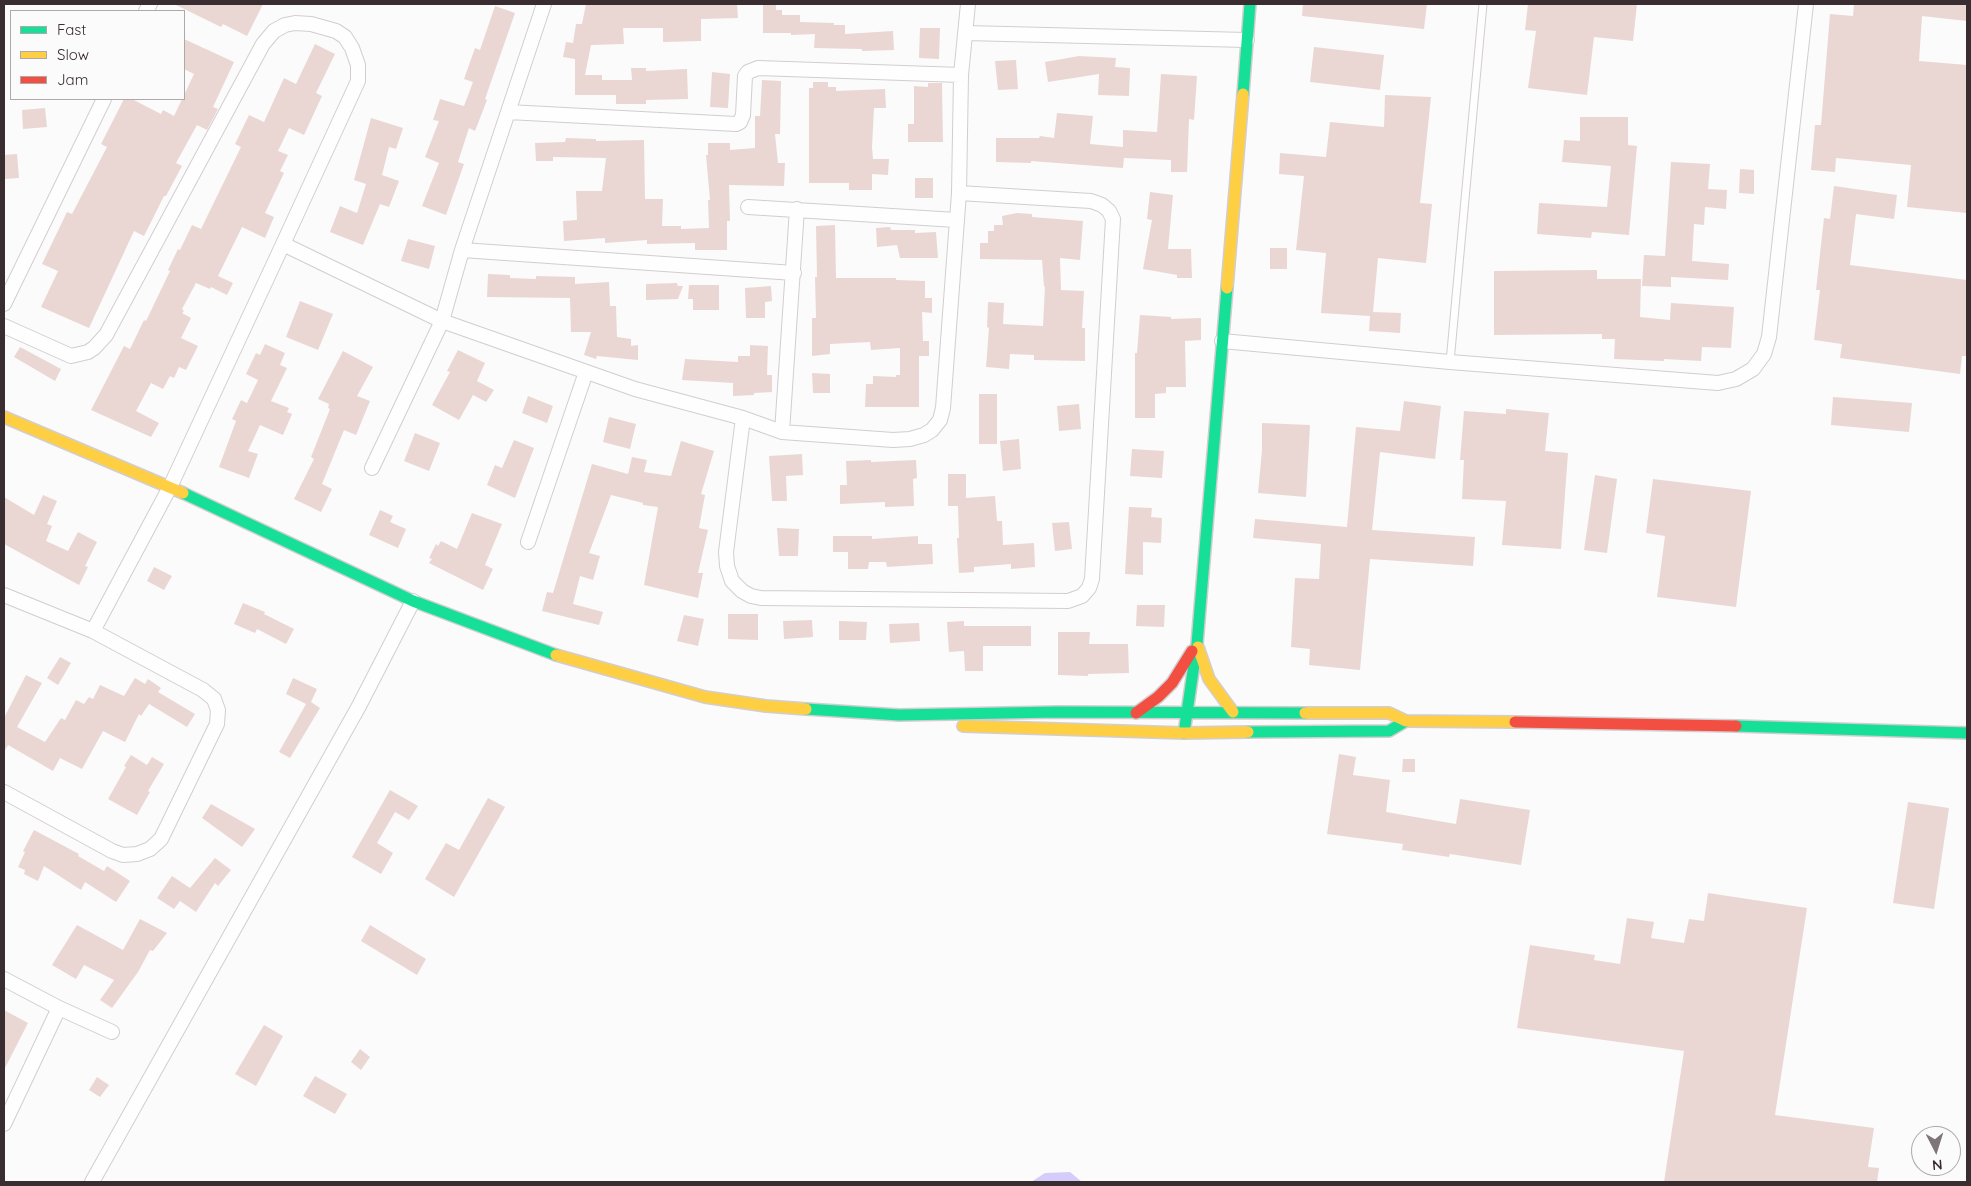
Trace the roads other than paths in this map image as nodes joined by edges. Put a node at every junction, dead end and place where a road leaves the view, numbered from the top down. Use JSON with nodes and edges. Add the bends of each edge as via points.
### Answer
{"nodes":[{"id":1,"x":544,"y":4,"type":"edge"},
{"id":2,"x":968,"y":4,"type":"edge"},
{"id":3,"x":1250,"y":4,"type":"edge"},
{"id":4,"x":1483,"y":4,"type":"edge"},
{"id":5,"x":1806,"y":4,"type":"edge"},
{"id":6,"x":966,"y":33,"type":"junction"},
{"id":7,"x":1247,"y":40,"type":"junction"},
{"id":8,"x":962,"y":75,"type":"junction"},
{"id":9,"x":104,"y":100,"type":"edge"},
{"id":10,"x":508,"y":112,"type":"junction"},
{"id":11,"x":959,"y":193,"type":"junction"},
{"id":12,"x":748,"y":207,"type":"dead end"},
{"id":13,"x":797,"y":209,"type":"junction"},
{"id":14,"x":956,"y":220,"type":"junction"},
{"id":15,"x":283,"y":244,"type":"junction"},
{"id":16,"x":462,"y":250,"type":"junction"},
{"id":17,"x":794,"y":273,"type":"junction"},
{"id":18,"x":4,"y":304,"type":"edge"},
{"id":19,"x":442,"y":321,"type":"junction"},
{"id":20,"x":4,"y":326,"type":"edge"},
{"id":21,"x":1222,"y":341,"type":"junction"},
{"id":22,"x":1450,"y":362,"type":"junction"},
{"id":23,"x":586,"y":372,"type":"junction"},
{"id":24,"x":4,"y":417,"type":"edge"},
{"id":25,"x":743,"y":418,"type":"junction"},
{"id":26,"x":782,"y":432,"type":"junction"},
{"id":27,"x":372,"y":468,"type":"dead end"},
{"id":28,"x":170,"y":487,"type":"junction"},
{"id":29,"x":528,"y":542,"type":"dead end"},
{"id":30,"x":4,"y":595,"type":"edge"},
{"id":31,"x":413,"y":601,"type":"junction"},
{"id":32,"x":93,"y":632,"type":"junction"},
{"id":33,"x":1197,"y":644,"type":"junction"},
{"id":34,"x":1187,"y":712,"type":"junction"},
{"id":35,"x":1233,"y":712,"type":"junction"},
{"id":36,"x":1136,"y":713,"type":"junction"},
{"id":37,"x":898,"y":715,"type":"junction"},
{"id":38,"x":1406,"y":721,"type":"junction"},
{"id":39,"x":1967,"y":732,"type":"edge"},
{"id":40,"x":1184,"y":733,"type":"junction"},
{"id":41,"x":4,"y":792,"type":"edge"},
{"id":42,"x":4,"y":979,"type":"edge"},
{"id":43,"x":59,"y":1008,"type":"junction"},
{"id":44,"x":112,"y":1032,"type":"dead end"},
{"id":45,"x":4,"y":1124,"type":"edge"},
{"id":46,"x":92,"y":1182,"type":"edge"}],
"edges":[{"from":1,"to":10,"type":"street"},
{"from":2,"to":6,"type":"street"},
{"from":3,"to":7,"type":"street"},
{"from":4,"to":22,"type":"lane"},
{"from":5,"to":22,"type":"street","via":[[1769,336],[1764,354],[1753,369],[1736,379],[1718,383]]},
{"from":6,"to":7,"type":"street"},
{"from":6,"to":8,"type":"street"},
{"from":7,"to":21,"type":"street"},
{"from":8,"to":10,"type":"street","via":[[758,68],[745,76],[743,115],[736,124]]},
{"from":8,"to":11,"type":"street"},
{"from":9,"to":18,"type":"street"},
{"from":10,"to":16,"type":"street"},
{"from":11,"to":14,"type":"street"},
{"from":11,"to":25,"type":"street","via":[[1091,201],[1102,205],[1114,219],[1092,579],[1082,596],[1068,601],[751,596],[732,581],[726,552]]},
{"from":12,"to":13,"type":"street"},
{"from":13,"to":14,"type":"street"},
{"from":13,"to":17,"type":"street"},
{"from":14,"to":26,"type":"street","via":[[943,408],[940,420],[932,430],[910,439],[893,440]]},
{"from":15,"to":19,"type":"street"},
{"from":15,"to":20,"type":"street","via":[[358,81],[358,65],[344,38],[336,31],[311,24],[285,25],[274,31],[263,44],[106,335],[94,348],[71,356]]},
{"from":15,"to":28,"type":"street"},
{"from":16,"to":17,"type":"street"},
{"from":16,"to":19,"type":"street"},
{"from":17,"to":26,"type":"street"},
{"from":19,"to":23,"type":"street"},
{"from":19,"to":27,"type":"street"},
{"from":21,"to":22,"type":"street"},
{"from":21,"to":33,"type":"street"},
{"from":23,"to":25,"type":"street","via":[[635,389]]},
{"from":23,"to":29,"type":"street"},
{"from":24,"to":28,"type":"street"},
{"from":25,"to":26,"type":"street"},
{"from":28,"to":31,"type":"street"},
{"from":28,"to":32,"type":"street"},
{"from":30,"to":32,"type":"street"},
{"from":31,"to":37,"type":"street","via":[[541,651],[705,697],[766,706]]},
{"from":31,"to":46,"type":"street","via":[[359,706]]},
{"from":32,"to":41,"type":"street","via":[[203,690],[214,699],[218,710],[217,724],[161,839],[150,849],[123,855]]},
{"from":33,"to":34,"type":"street"},
{"from":33,"to":35,"type":"street","via":[[1209,679]]},
{"from":33,"to":36,"type":"street","via":[[1172,683]]},
{"from":34,"to":35,"type":"street"},
{"from":34,"to":36,"type":"street"},
{"from":34,"to":40,"type":"street"},
{"from":35,"to":38,"type":"street","via":[[1389,713]]},
{"from":36,"to":37,"type":"street"},
{"from":37,"to":40,"type":"street","via":[[928,725]]},
{"from":38,"to":39,"type":"street"},
{"from":38,"to":40,"type":"street","via":[[1389,731]]},
{"from":42,"to":43,"type":"street"},
{"from":43,"to":44,"type":"street"},
{"from":43,"to":45,"type":"street"}]}
